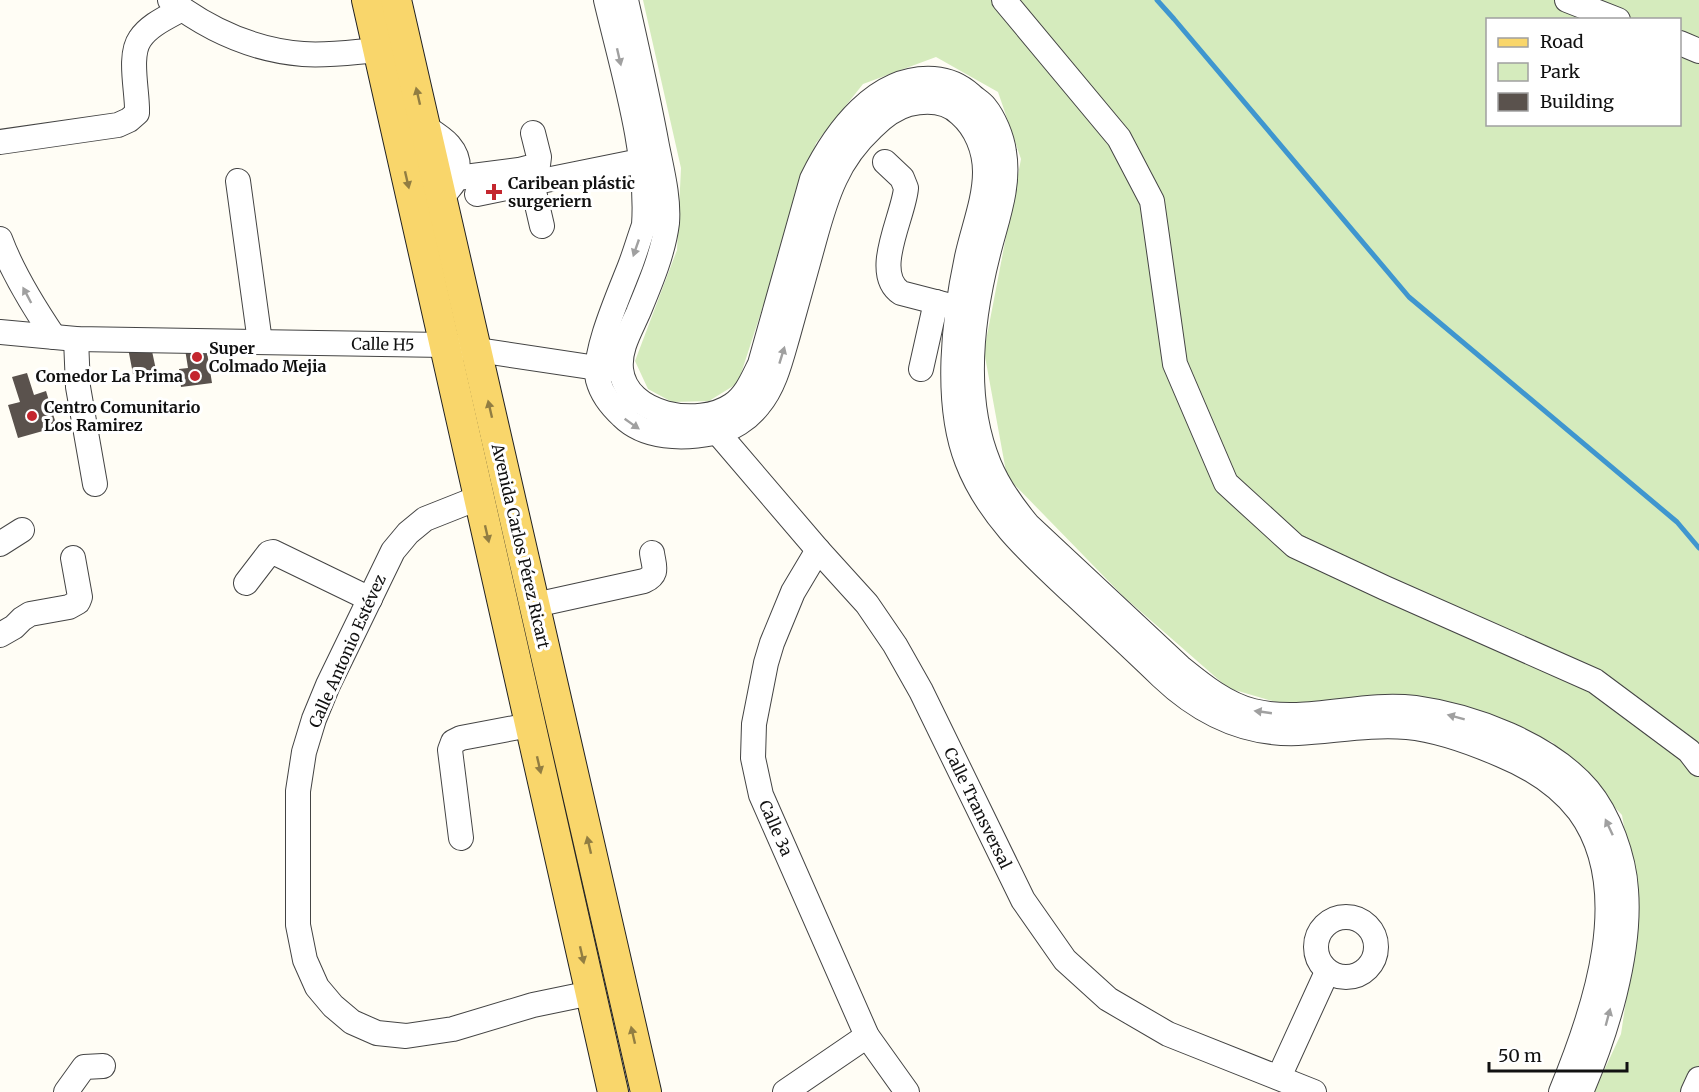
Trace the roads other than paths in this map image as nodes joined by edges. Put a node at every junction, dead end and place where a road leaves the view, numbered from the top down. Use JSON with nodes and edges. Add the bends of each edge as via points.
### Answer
{"nodes":[{"id":1,"x":367,"y":0,"type":"edge"},
{"id":2,"x":396,"y":0,"type":"edge"},
{"id":3,"x":606,"y":0,"type":"edge"},
{"id":4,"x":626,"y":0,"type":"edge"},
{"id":5,"x":1004,"y":0,"type":"edge"},
{"id":6,"x":1567,"y":0,"type":"edge"},
{"id":7,"x":176,"y":4,"type":"edge"},
{"id":8,"x":1613,"y":18,"type":"edge"},
{"id":9,"x":1681,"y":43,"type":"edge"},
{"id":10,"x":378,"y":50,"type":"junction"},
{"id":11,"x":1699,"y":51,"type":"edge"},
{"id":12,"x":533,"y":133,"type":"dead end"},
{"id":13,"x":0,"y":142,"type":"edge"},
{"id":14,"x":640,"y":161,"type":"junction"},
{"id":15,"x":885,"y":162,"type":"dead end"},
{"id":16,"x":238,"y":181,"type":"dead end"},
{"id":17,"x":532,"y":183,"type":"junction"},
{"id":18,"x":450,"y":187,"type":"junction"},
{"id":19,"x":477,"y":194,"type":"dead end"},
{"id":20,"x":542,"y":226,"type":"dead end"},
{"id":21,"x":2,"y":245,"type":"edge"},
{"id":22,"x":0,"y":275,"type":"edge"},
{"id":23,"x":936,"y":302,"type":"junction"},
{"id":24,"x":959,"y":308,"type":"junction"},
{"id":25,"x":0,"y":332,"type":"edge"},
{"id":26,"x":65,"y":338,"type":"junction"},
{"id":27,"x":260,"y":342,"type":"junction"},
{"id":28,"x":445,"y":345,"type":"junction"},
{"id":29,"x":477,"y":351,"type":"junction"},
{"id":30,"x":597,"y":368,"type":"junction"},
{"id":31,"x":621,"y":369,"type":"junction"},
{"id":32,"x":921,"y":369,"type":"dead end"},
{"id":33,"x":754,"y":396,"type":"junction"},
{"id":34,"x":718,"y":433,"type":"junction"},
{"id":35,"x":95,"y":484,"type":"dead end"},
{"id":36,"x":478,"y":498,"type":"junction"},
{"id":37,"x":22,"y":530,"type":"dead end"},
{"id":38,"x":0,"y":544,"type":"edge"},
{"id":39,"x":818,"y":550,"type":"junction"},
{"id":40,"x":652,"y":553,"type":"dead end"},
{"id":41,"x":73,"y":558,"type":"dead end"},
{"id":42,"x":246,"y":583,"type":"dead end"},
{"id":43,"x":370,"y":599,"type":"junction"},
{"id":44,"x":535,"y":605,"type":"junction"},
{"id":45,"x":0,"y":636,"type":"edge"},
{"id":46,"x":1196,"y":693,"type":"junction"},
{"id":47,"x":530,"y":725,"type":"junction"},
{"id":48,"x":1699,"y":764,"type":"edge"},
{"id":49,"x":461,"y":838,"type":"dead end"},
{"id":50,"x":1328,"y":972,"type":"dead end"},
{"id":51,"x":591,"y":993,"type":"junction"},
{"id":52,"x":867,"y":1036,"type":"junction"},
{"id":53,"x":103,"y":1066,"type":"dead end"},
{"id":54,"x":1279,"y":1077,"type":"junction"},
{"id":55,"x":1699,"y":1079,"type":"edge"},
{"id":56,"x":66,"y":1092,"type":"edge"},
{"id":57,"x":613,"y":1092,"type":"edge"},
{"id":58,"x":646,"y":1092,"type":"edge"},
{"id":59,"x":785,"y":1092,"type":"edge"},
{"id":60,"x":907,"y":1092,"type":"edge"},
{"id":61,"x":1314,"y":1092,"type":"edge"},
{"id":62,"x":1561,"y":1092,"type":"edge"},
{"id":63,"x":1581,"y":1092,"type":"edge"},
{"id":64,"x":1693,"y":1092,"type":"edge"}],
"edges":[{"from":1,"to":10,"type":"main road","name":"Avenida Carlos Pérez Ricart"},
{"from":18,"to":2,"type":"main road","name":"Avenida Carlos Pérez Ricart","one_way":true,"via":[[425,126]]},
{"from":3,"to":14,"type":"street","one_way":true},
{"from":4,"to":31,"type":"street","via":[[657,145],[667,220],[653,275],[623,347]]},
{"from":5,"to":48,"type":"street","via":[[1119,138],[1152,201],[1175,364],[1226,483],[1295,546],[1595,681],[1689,751]]},
{"from":6,"to":8,"type":"street"},
{"from":7,"to":10,"type":"street","via":[[222,33],[280,51],[321,54]]},
{"from":7,"to":13,"type":"street","via":[[140,38],[136,47],[137,113],[129,120],[118,125]]},
{"from":9,"to":11,"type":"street"},
{"from":10,"to":28,"type":"main road","name":"Avenida Carlos Pérez Ricart","one_way":true},
{"from":12,"to":18,"type":"street","via":[[538,165]]},
{"from":14,"to":17,"type":"street"},
{"from":14,"to":30,"type":"street","one_way":true,"via":[[644,225],[606,327]]},
{"from":15,"to":23,"type":"street","via":[[902,178],[906,188],[890,252],[889,278],[901,293]]},
{"from":16,"to":27,"type":"street"},
{"from":17,"to":19,"type":"street"},
{"from":17,"to":20,"type":"street"},
{"from":18,"to":29,"type":"main road","name":"Avenida Carlos Pérez Ricart"},
{"from":21,"to":22,"type":"street"},
{"from":26,"to":21,"type":"street","one_way":true,"via":[[31,302]]},
{"from":23,"to":24,"type":"street"},
{"from":23,"to":32,"type":"street"},
{"from":33,"to":24,"type":"street","one_way":true,"via":[[770,388],[780,361],[833,182],[861,138],[879,120],[897,108],[915,103],[949,105],[961,114],[981,144],[986,174],[984,192]]},
{"from":24,"to":46,"type":"street","via":[[954,409],[966,460],[987,501],[1032,554],[1174,688]]},
{"from":25,"to":26,"type":"street","name":"Calle H5"},
{"from":26,"to":27,"type":"street","name":"Calle H5"},
{"from":26,"to":35,"type":"street"},
{"from":27,"to":28,"type":"street","name":"Calle H5"},
{"from":28,"to":29,"type":"street","name":"Calle H5"},
{"from":28,"to":36,"type":"main road","name":"Avenida Carlos Pérez Ricart"},
{"from":29,"to":30,"type":"street","name":"Calle H5"},
{"from":44,"to":29,"type":"main road","name":"Avenida Carlos Pérez Ricart","one_way":true},
{"from":30,"to":31,"type":"street","name":"Calle H5"},
{"from":30,"to":34,"type":"street","one_way":true,"via":[[605,397],[629,424],[663,436]]},
{"from":31,"to":33,"type":"street","via":[[630,392],[642,404],[665,413],[685,417],[709,415]]},
{"from":33,"to":34,"type":"street","via":[[736,426]]},
{"from":33,"to":46,"type":"street","via":[[812,179],[822,158],[863,106],[902,82],[945,80],[967,91],[985,107],[997,129],[1006,174],[982,276],[973,353],[974,412],[989,466],[1028,525],[1172,659]]},
{"from":34,"to":39,"type":"street","name":"Calle Transversal"},
{"from":36,"to":43,"type":"street","name":"Calle Antonio Estévez","via":[[425,519],[408,533],[393,551]]},
{"from":36,"to":47,"type":"main road","name":"Avenida Carlos Pérez Ricart","one_way":true},
{"from":37,"to":38,"type":"street"},
{"from":39,"to":52,"type":"street","name":"Calle 3a","via":[[793,592],[772,643],[754,724],[753,758],[761,795]]},
{"from":39,"to":54,"type":"street","name":"Calle Transversal","via":[[867,604],[895,645],[1023,900],[1065,960],[1108,999],[1168,1034]]},
{"from":40,"to":44,"type":"street","via":[[652,577]]},
{"from":41,"to":45,"type":"street","via":[[78,602],[30,614]]},
{"from":42,"to":43,"type":"street","via":[[268,553],[273,552]]},
{"from":43,"to":51,"type":"street","name":"Calle Antonio Estévez","via":[[314,719],[298,791],[298,925],[305,960],[317,987],[352,1022],[377,1033],[406,1036],[453,1029],[533,1005]]},
{"from":58,"to":44,"type":"main road","name":"Avenida Carlos Pérez Ricart","one_way":true},
{"from":46,"to":62,"type":"street","via":[[1222,719],[1257,730],[1297,733],[1399,726],[1439,734],[1522,764],[1560,790],[1577,808],[1600,852],[1608,909],[1590,1012]]},
{"from":63,"to":46,"type":"street","one_way":true,"via":[[1604,1035],[1626,920],[1623,867],[1614,837],[1588,790],[1535,747],[1439,712],[1358,708],[1268,713]]},
{"from":47,"to":49,"type":"street","via":[[453,742],[450,750]]},
{"from":47,"to":51,"type":"main road","name":"Avenida Carlos Pérez Ricart","one_way":true},
{"from":50,"to":54,"type":"street"},
{"from":51,"to":57,"type":"main road","name":"Avenida Carlos Pérez Ricart"},
{"from":52,"to":59,"type":"street"},
{"from":52,"to":60,"type":"street","name":"Calle 3a"},
{"from":53,"to":56,"type":"street","via":[[84,1067]]},
{"from":54,"to":61,"type":"street","name":"Calle Transversal"},
{"from":55,"to":64,"type":"street"}]}
